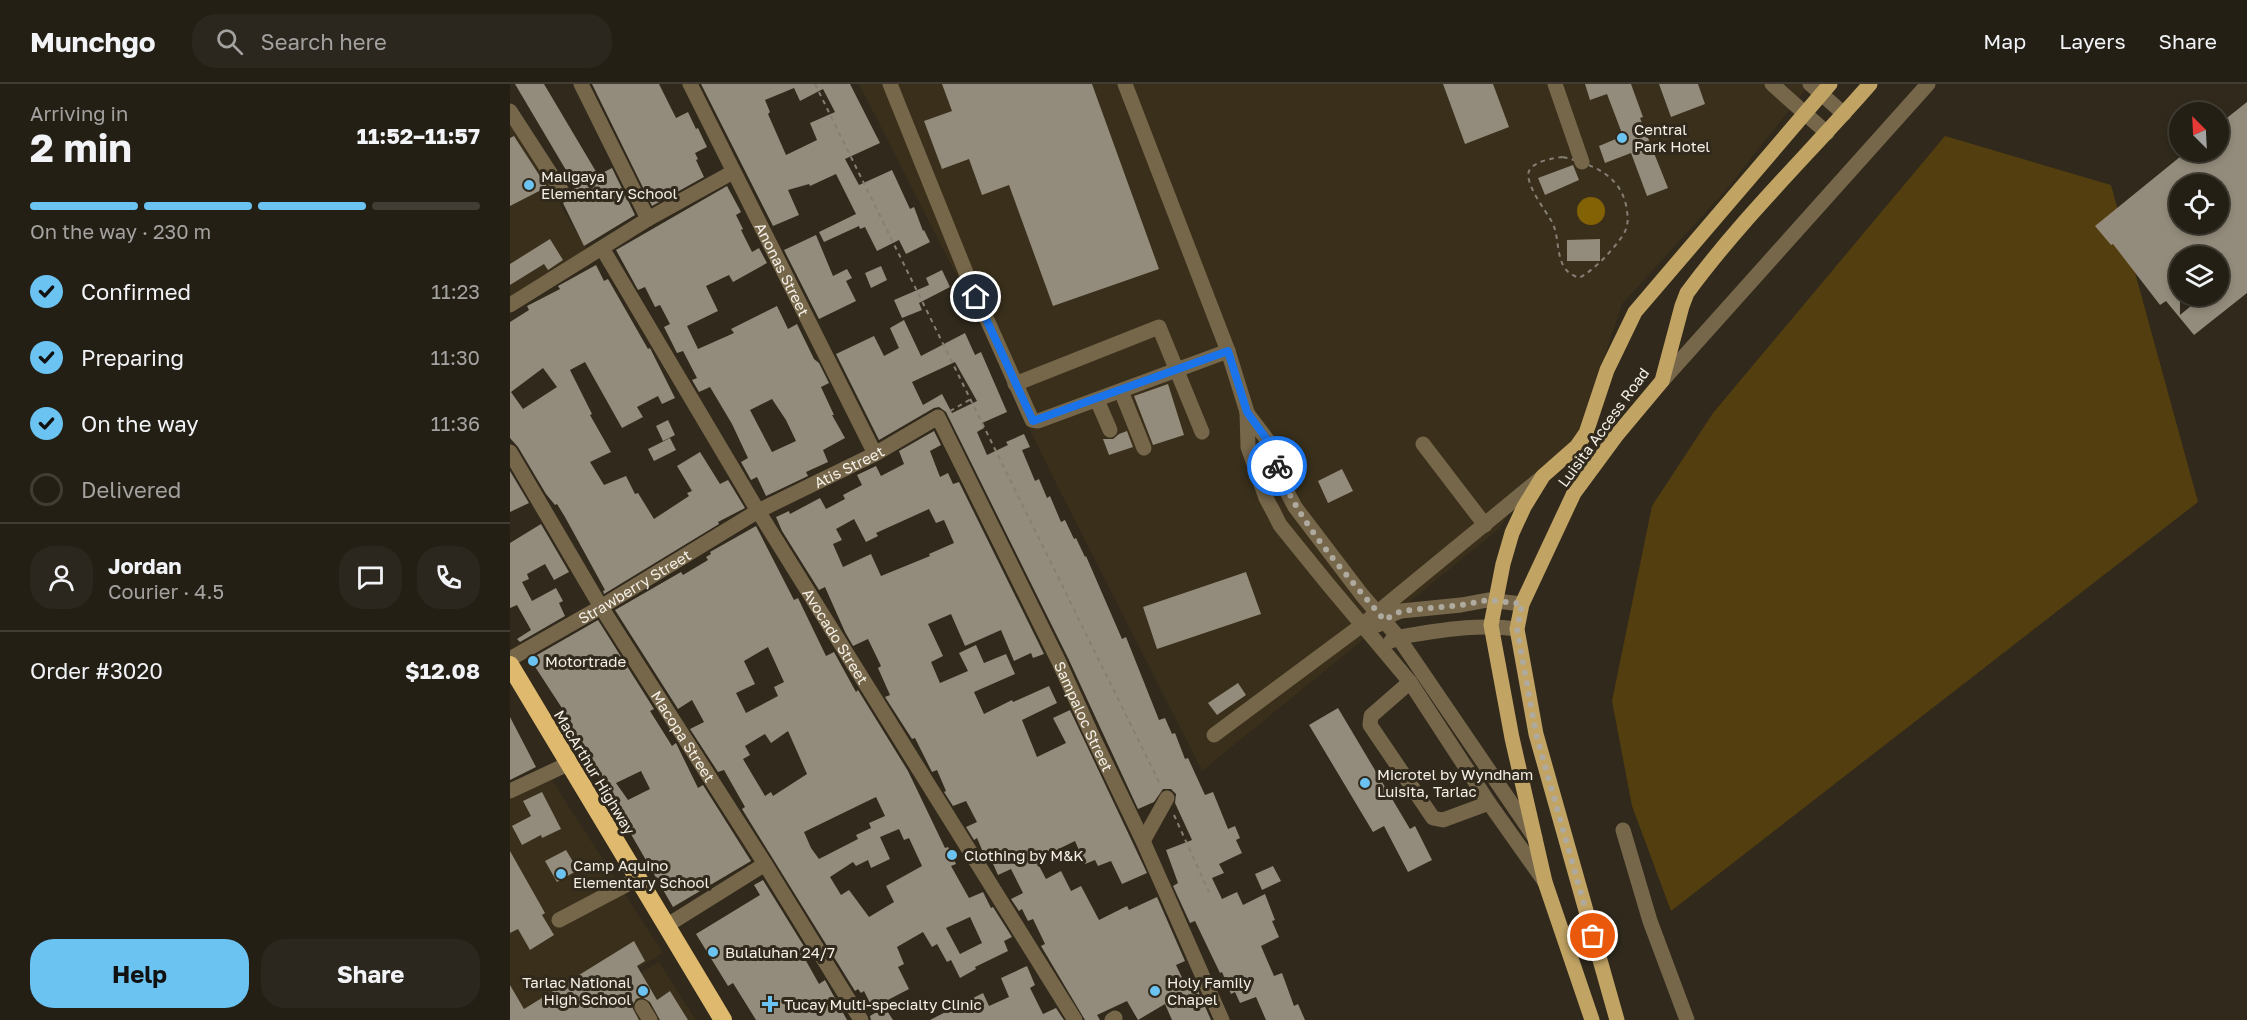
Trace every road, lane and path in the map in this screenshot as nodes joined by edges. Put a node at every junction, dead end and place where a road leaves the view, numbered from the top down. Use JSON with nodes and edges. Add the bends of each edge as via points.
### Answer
{"nodes":[{"id":1,"x":581,"y":84,"type":"edge"},
{"id":2,"x":690,"y":84,"type":"edge"},
{"id":3,"x":815,"y":84,"type":"edge"},
{"id":4,"x":890,"y":84,"type":"edge"},
{"id":5,"x":1125,"y":84,"type":"edge"},
{"id":6,"x":1555,"y":84,"type":"edge"},
{"id":7,"x":1772,"y":84,"type":"edge"},
{"id":8,"x":1870,"y":84,"type":"edge"},
{"id":9,"x":1928,"y":84,"type":"edge"},
{"id":10,"x":1821,"y":87,"type":"edge"},
{"id":11,"x":510,"y":111,"type":"edge"},
{"id":12,"x":1804,"y":114,"type":"junction"},
{"id":13,"x":1844,"y":114,"type":"junction"},
{"id":14,"x":1827,"y":133,"type":"junction"},
{"id":15,"x":1582,"y":162,"type":"junction"},
{"id":16,"x":733,"y":172,"type":"junction"},
{"id":17,"x":563,"y":193,"type":"dead end"},
{"id":18,"x":648,"y":219,"type":"junction"},
{"id":19,"x":602,"y":248,"type":"junction"},
{"id":20,"x":510,"y":305,"type":"edge"},
{"id":21,"x":1228,"y":351,"type":"junction"},
{"id":22,"x":1179,"y":370,"type":"junction"},
{"id":23,"x":1662,"y":381,"type":"junction"},
{"id":24,"x":1015,"y":384,"type":"junction"},
{"id":25,"x":1120,"y":391,"type":"junction"},
{"id":26,"x":971,"y":399,"type":"junction"},
{"id":27,"x":1097,"y":399,"type":"junction"},
{"id":28,"x":1247,"y":412,"type":"junction"},
{"id":29,"x":938,"y":417,"type":"junction"},
{"id":30,"x":1110,"y":430,"type":"dead end"},
{"id":31,"x":1202,"y":432,"type":"dead end"},
{"id":32,"x":1423,"y":444,"type":"dead end"},
{"id":33,"x":1144,"y":448,"type":"dead end"},
{"id":34,"x":510,"y":452,"type":"edge"},
{"id":35,"x":875,"y":454,"type":"junction"},
{"id":36,"x":1543,"y":476,"type":"junction"},
{"id":37,"x":758,"y":511,"type":"junction"},
{"id":38,"x":1485,"y":525,"type":"junction"},
{"id":39,"x":1495,"y":599,"type":"junction"},
{"id":40,"x":1522,"y":604,"type":"junction"},
{"id":41,"x":601,"y":607,"type":"junction"},
{"id":42,"x":1380,"y":616,"type":"junction"},
{"id":43,"x":1491,"y":625,"type":"junction"},
{"id":44,"x":1365,"y":629,"type":"junction"},
{"id":45,"x":1517,"y":629,"type":"junction"},
{"id":46,"x":1398,"y":637,"type":"junction"},
{"id":47,"x":1381,"y":648,"type":"junction"},
{"id":48,"x":510,"y":659,"type":"edge"},
{"id":49,"x":510,"y":665,"type":"edge"},
{"id":50,"x":1410,"y":682,"type":"junction"},
{"id":51,"x":1214,"y":735,"type":"dead end"},
{"id":52,"x":570,"y":763,"type":"junction"},
{"id":53,"x":510,"y":791,"type":"edge"},
{"id":54,"x":1167,"y":798,"type":"junction"},
{"id":55,"x":1489,"y":803,"type":"junction"},
{"id":56,"x":1623,"y":830,"type":"dead end"},
{"id":57,"x":1535,"y":838,"type":"junction"},
{"id":58,"x":1143,"y":841,"type":"junction"},
{"id":59,"x":765,"y":864,"type":"junction"},
{"id":60,"x":638,"y":879,"type":"junction"},
{"id":61,"x":1545,"y":882,"type":"junction"},
{"id":62,"x":1209,"y":892,"type":"dead end"},
{"id":63,"x":559,"y":920,"type":"dead end"},
{"id":64,"x":666,"y":926,"type":"junction"},
{"id":65,"x":723,"y":1020,"type":"edge"},
{"id":66,"x":861,"y":1020,"type":"edge"},
{"id":67,"x":1075,"y":1020,"type":"edge"},
{"id":68,"x":1222,"y":1020,"type":"edge"},
{"id":69,"x":1593,"y":1020,"type":"edge"},
{"id":70,"x":1617,"y":1020,"type":"edge"},
{"id":71,"x":1687,"y":1020,"type":"edge"}],
"edges":[{"from":1,"to":18,"type":"street"},
{"from":2,"to":16,"type":"street","name":"Anonas Street"},
{"from":3,"to":26,"type":"path"},
{"from":4,"to":24,"type":"street"},
{"from":5,"to":21,"type":"street"},
{"from":6,"to":15,"type":"street"},
{"from":7,"to":12,"type":"street"},
{"from":8,"to":13,"type":"main road","name":"Luisita Access Road"},
{"from":9,"to":23,"type":"street"},
{"from":10,"to":12,"type":"main road","name":"Luisita Access Road"},
{"from":10,"to":13,"type":"street"},
{"from":11,"to":17,"type":"street"},
{"from":12,"to":14,"type":"street"},
{"from":12,"to":36,"type":"main road","name":"Luisita Access Road","via":[[1635,312],[1616,347],[1586,433]]},
{"from":13,"to":14,"type":"main road","name":"Luisita Access Road"},
{"from":14,"to":23,"type":"main road","name":"Luisita Access Road","via":[[1762,202],[1687,293]]},
{"from":15,"to":15,"type":"path","via":[[1607,175],[1621,189],[1629,222],[1625,233],[1593,270],[1579,278],[1564,266],[1553,224],[1540,204],[1529,171],[1551,158]]},
{"from":16,"to":18,"type":"street"},
{"from":16,"to":35,"type":"street","name":"Anonas Street"},
{"from":18,"to":19,"type":"street"},
{"from":19,"to":20,"type":"street"},
{"from":19,"to":37,"type":"street","name":"Avocado Street"},
{"from":21,"to":22,"type":"street"},
{"from":21,"to":28,"type":"street"},
{"from":22,"to":24,"type":"street","via":[[1162,329],[1157,327]]},
{"from":22,"to":25,"type":"street"},
{"from":22,"to":31,"type":"street"},
{"from":23,"to":40,"type":"main road","name":"Luisita Access Road","via":[[1575,493]]},
{"from":24,"to":27,"type":"street","via":[[1033,421]]},
{"from":25,"to":27,"type":"street"},
{"from":25,"to":33,"type":"street"},
{"from":26,"to":29,"type":"path"},
{"from":26,"to":54,"type":"path"},
{"from":27,"to":30,"type":"street"},
{"from":28,"to":42,"type":"street","via":[[1268,441],[1295,507]]},
{"from":28,"to":44,"type":"street","via":[[1248,447],[1274,513]]},
{"from":29,"to":35,"type":"street","name":"Atis Street"},
{"from":29,"to":58,"type":"street","name":"Sampaloc Street"},
{"from":32,"to":38,"type":"street"},
{"from":34,"to":41,"type":"street","name":"Macopa Street"},
{"from":35,"to":37,"type":"street","name":"Atis Street"},
{"from":36,"to":38,"type":"street"},
{"from":36,"to":39,"type":"main road","name":"Luisita Access Road","via":[[1512,533]]},
{"from":37,"to":41,"type":"street","name":"Strawberry Street"},
{"from":37,"to":67,"type":"street","name":"Avocado Street"},
{"from":38,"to":42,"type":"street"},
{"from":39,"to":40,"type":"street"},
{"from":39,"to":42,"type":"street"},
{"from":39,"to":43,"type":"main road","name":"Luisita Access Road"},
{"from":40,"to":45,"type":"main road","name":"Luisita Access Road"},
{"from":41,"to":48,"type":"street","name":"Strawberry Street"},
{"from":41,"to":59,"type":"street","name":"Macopa Street"},
{"from":42,"to":44,"type":"street"},
{"from":42,"to":46,"type":"street"},
{"from":43,"to":45,"type":"street"},
{"from":43,"to":46,"type":"street"},
{"from":43,"to":57,"type":"main road","name":"Luisita Access Road"},
{"from":44,"to":47,"type":"street"},
{"from":44,"to":51,"type":"street"},
{"from":45,"to":70,"type":"main road","name":"Luisita Access Road","via":[[1536,734]]},
{"from":46,"to":47,"type":"street"},
{"from":46,"to":57,"type":"street"},
{"from":47,"to":50,"type":"street"},
{"from":49,"to":52,"type":"highway","name":"MacArthur Highway"},
{"from":50,"to":55,"type":"street"},
{"from":50,"to":55,"type":"street","via":[[1371,716],[1370,725],[1433,819],[1443,820]]},
{"from":52,"to":53,"type":"street"},
{"from":52,"to":60,"type":"highway","name":"MacArthur Highway"},
{"from":54,"to":58,"type":"street"},
{"from":54,"to":62,"type":"path"},
{"from":55,"to":61,"type":"street"},
{"from":56,"to":71,"type":"street","via":[[1650,921]]},
{"from":57,"to":61,"type":"main road","name":"Luisita Access Road"},
{"from":58,"to":68,"type":"street","name":"Sampaloc Street"},
{"from":59,"to":64,"type":"street"},
{"from":59,"to":66,"type":"street","name":"Macopa Street"},
{"from":60,"to":63,"type":"street"},
{"from":60,"to":64,"type":"highway","name":"MacArthur Highway"},
{"from":61,"to":69,"type":"main road","name":"Luisita Access Road"},
{"from":64,"to":65,"type":"highway","name":"MacArthur Highway"}]}
